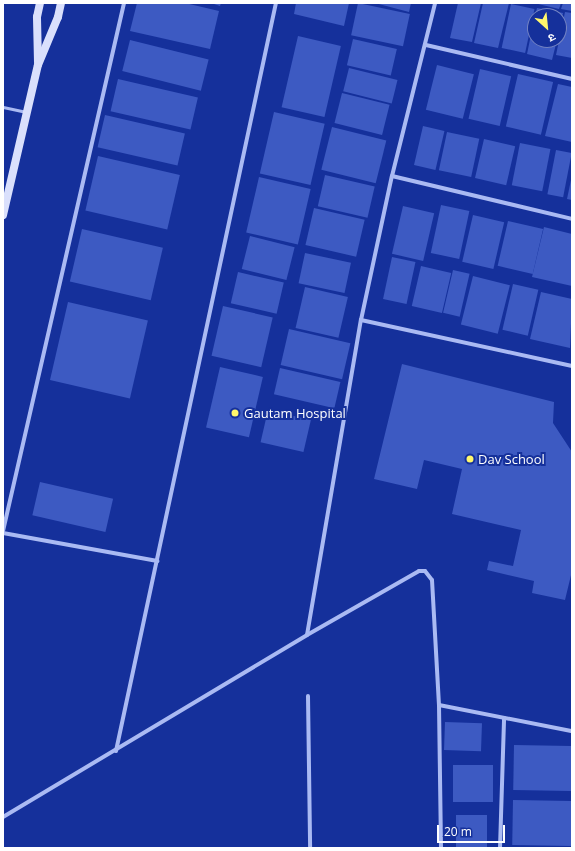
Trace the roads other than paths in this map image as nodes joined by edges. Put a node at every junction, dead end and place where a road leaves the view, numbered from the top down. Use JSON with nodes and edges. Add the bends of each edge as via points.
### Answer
{"nodes":[{"id":1,"x":40,"y":3,"type":"edge"},
{"id":2,"x":61,"y":3,"type":"edge"},
{"id":3,"x":124,"y":3,"type":"edge"},
{"id":4,"x":276,"y":3,"type":"edge"},
{"id":5,"x":435,"y":3,"type":"edge"},
{"id":6,"x":426,"y":45,"type":"junction"},
{"id":7,"x":38,"y":65,"type":"junction"},
{"id":8,"x":572,"y":79,"type":"edge"},
{"id":9,"x":3,"y":107,"type":"edge"},
{"id":10,"x":27,"y":112,"type":"junction"},
{"id":11,"x":392,"y":176,"type":"junction"},
{"id":12,"x":3,"y":215,"type":"edge"},
{"id":13,"x":572,"y":219,"type":"edge"},
{"id":14,"x":361,"y":320,"type":"junction"},
{"id":15,"x":572,"y":366,"type":"edge"},
{"id":16,"x":3,"y":532,"type":"edge"},
{"id":17,"x":157,"y":561,"type":"junction"},
{"id":18,"x":307,"y":635,"type":"junction"},
{"id":19,"x":308,"y":696,"type":"dead end"},
{"id":20,"x":439,"y":705,"type":"junction"},
{"id":21,"x":504,"y":718,"type":"junction"},
{"id":22,"x":572,"y":731,"type":"edge"},
{"id":23,"x":116,"y":751,"type":"junction"},
{"id":24,"x":3,"y":817,"type":"edge"},
{"id":25,"x":310,"y":848,"type":"edge"},
{"id":26,"x":441,"y":848,"type":"edge"},
{"id":27,"x":500,"y":848,"type":"edge"}],
"edges":[{"from":1,"to":7,"type":"street","via":[[37,16]]},
{"from":2,"to":7,"type":"street","via":[[58,17]]},
{"from":3,"to":16,"type":"street"},
{"from":4,"to":17,"type":"street"},
{"from":5,"to":6,"type":"street"},
{"from":6,"to":8,"type":"street"},
{"from":6,"to":11,"type":"street"},
{"from":7,"to":10,"type":"street"},
{"from":9,"to":10,"type":"lane"},
{"from":10,"to":12,"type":"street"},
{"from":11,"to":13,"type":"street"},
{"from":11,"to":14,"type":"street"},
{"from":14,"to":15,"type":"street"},
{"from":14,"to":18,"type":"street"},
{"from":16,"to":17,"type":"street"},
{"from":17,"to":23,"type":"street"},
{"from":18,"to":20,"type":"street","via":[[419,571],[425,571],[432,580]]},
{"from":18,"to":23,"type":"street"},
{"from":19,"to":25,"type":"street"},
{"from":20,"to":21,"type":"street"},
{"from":20,"to":26,"type":"street"},
{"from":21,"to":22,"type":"street"},
{"from":21,"to":27,"type":"street"},
{"from":23,"to":24,"type":"street"}]}
